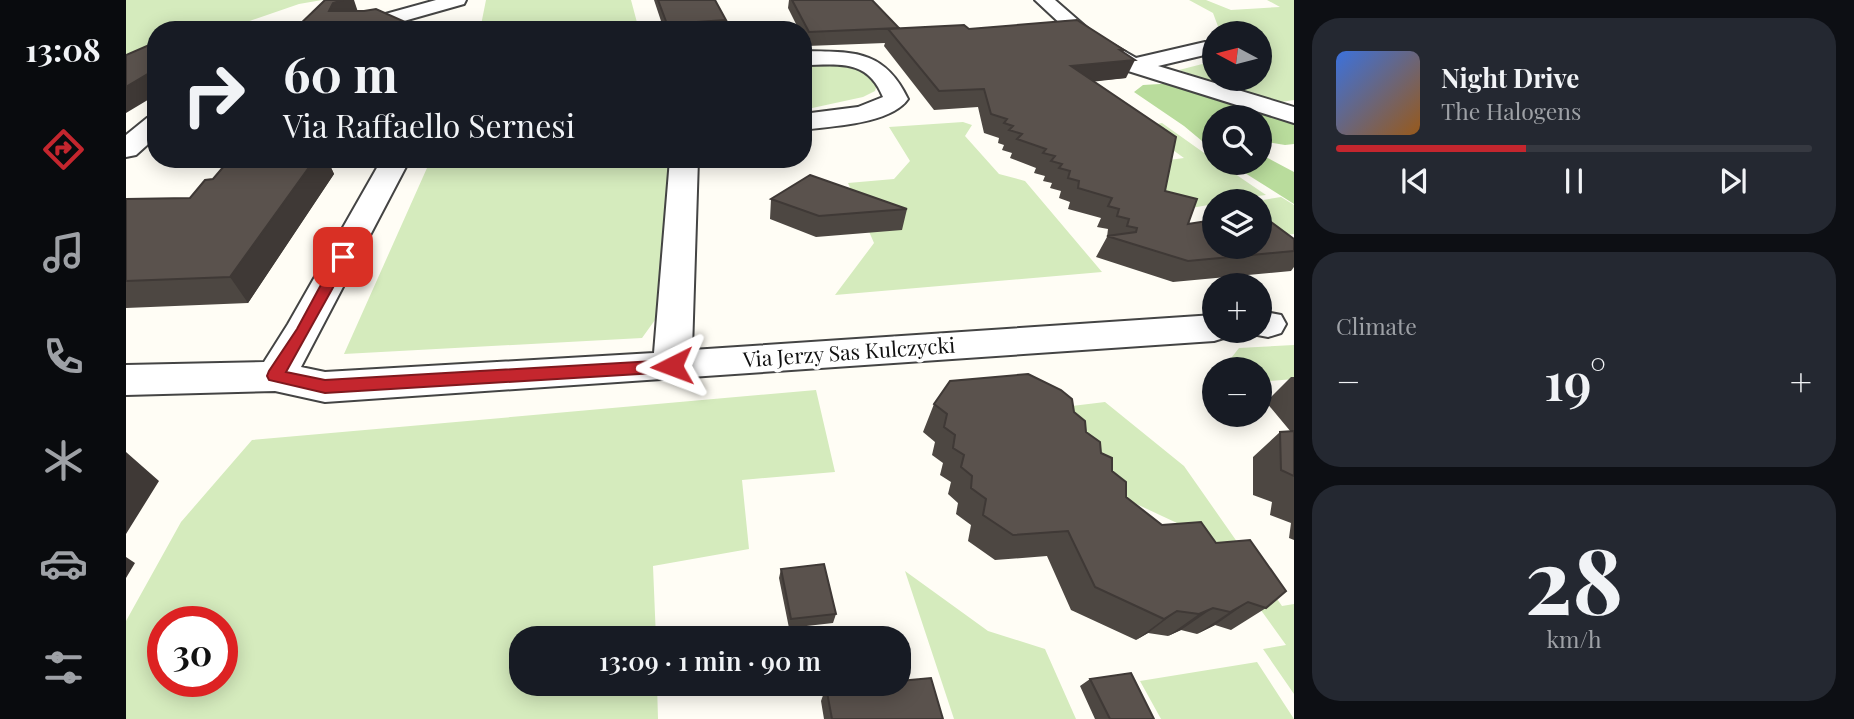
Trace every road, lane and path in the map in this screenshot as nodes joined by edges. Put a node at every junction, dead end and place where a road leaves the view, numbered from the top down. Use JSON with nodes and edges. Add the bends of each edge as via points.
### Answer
{"nodes":[{"id":1,"x":1044,"y":0,"type":"edge"},
{"id":2,"x":457,"y":7,"type":"edge"},
{"id":3,"x":391,"y":21,"type":"edge"},
{"id":4,"x":1202,"y":49,"type":"edge"},
{"id":5,"x":812,"y":58,"type":"edge"},
{"id":6,"x":1133,"y":65,"type":"junction"},
{"id":7,"x":1291,"y":113,"type":"edge"},
{"id":8,"x":812,"y":121,"type":"edge"},
{"id":9,"x":147,"y":131,"type":"edge"},
{"id":10,"x":126,"y":149,"type":"edge"},
{"id":11,"x":391,"y":168,"type":"edge"},
{"id":12,"x":683,"y":168,"type":"edge"},
{"id":13,"x":1202,"y":329,"type":"edge"},
{"id":14,"x":672,"y":366,"type":"junction"},
{"id":15,"x":275,"y":376,"type":"junction"},
{"id":16,"x":126,"y":380,"type":"edge"}],
"edges":[{"from":1,"to":6,"type":"street","via":[[1087,38]]},
{"from":2,"to":3,"type":"street"},
{"from":4,"to":6,"type":"street"},
{"from":5,"to":8,"type":"street","via":[[869,63],[890,83],[896,99],[868,112]]},
{"from":6,"to":7,"type":"street"},
{"from":9,"to":10,"type":"street"},
{"from":11,"to":15,"type":"street"},
{"from":12,"to":14,"type":"street"},
{"from":13,"to":14,"type":"street","name":"Via Jerzy Sas Kulczycki"},
{"from":14,"to":15,"type":"street","name":"Via Jerzy Sas Kulczycki","via":[[325,387]]},
{"from":15,"to":16,"type":"street","name":"Via Jerzy Sas Kulczycki"}]}
